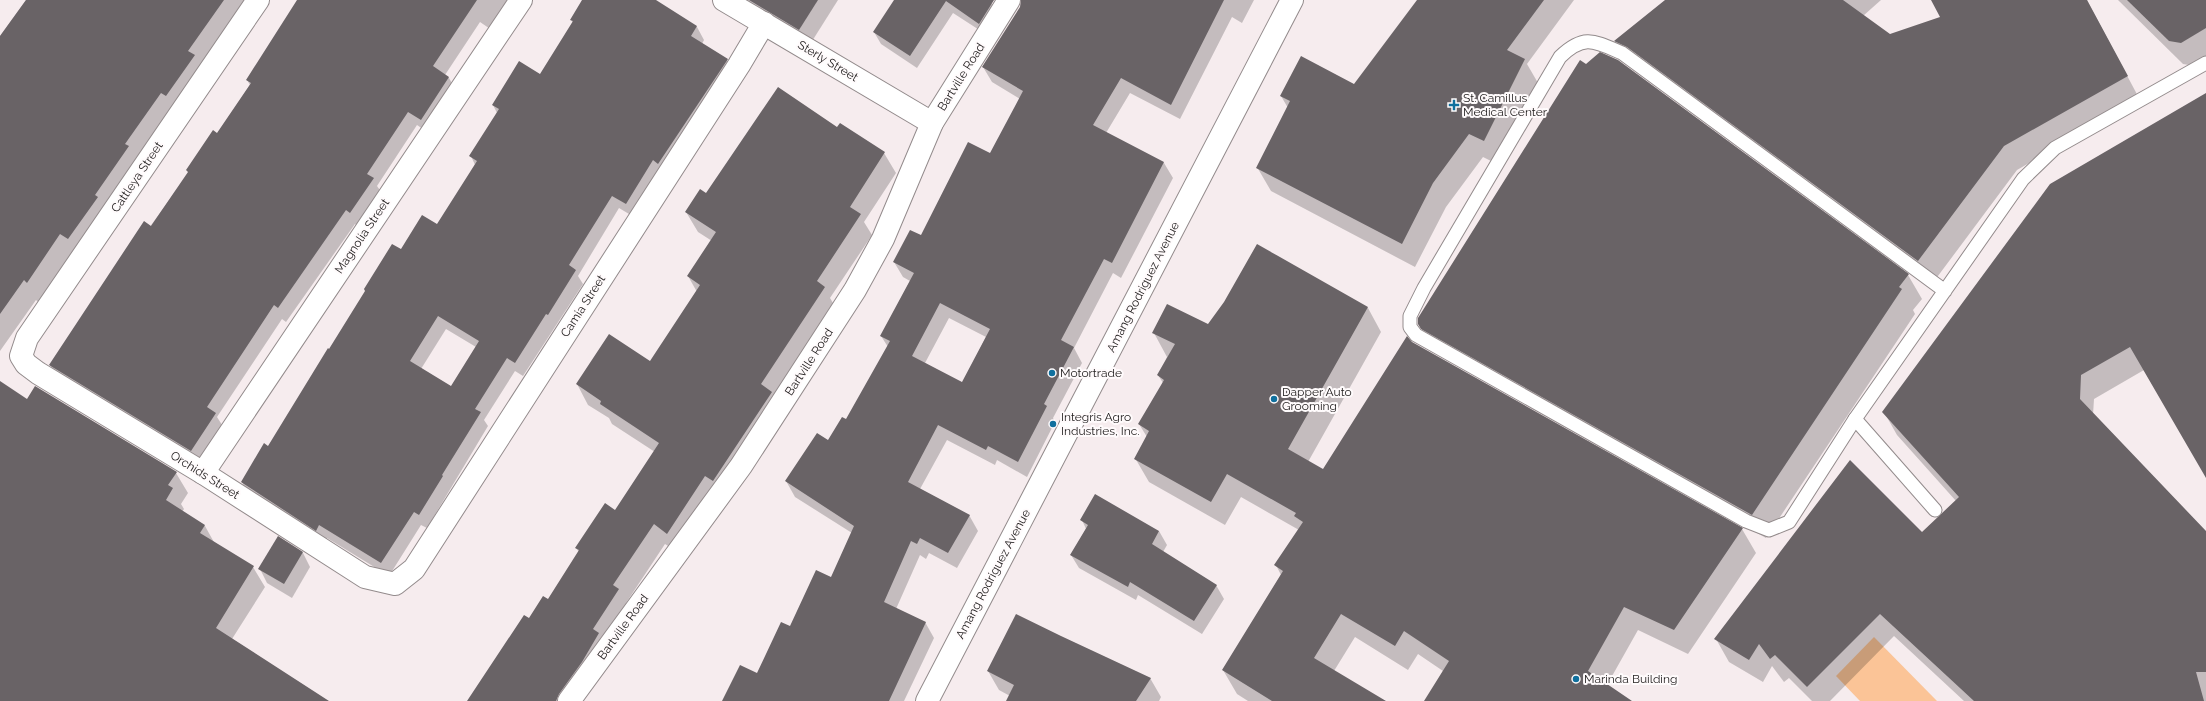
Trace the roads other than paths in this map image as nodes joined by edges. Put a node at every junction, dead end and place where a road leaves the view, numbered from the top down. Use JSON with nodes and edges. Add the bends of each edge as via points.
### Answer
{"nodes":[{"id":1,"x":258,"y":0,"type":"edge"},
{"id":2,"x":521,"y":0,"type":"edge"},
{"id":3,"x":724,"y":0,"type":"edge"},
{"id":4,"x":1010,"y":0,"type":"edge"},
{"id":5,"x":1292,"y":0,"type":"edge"},
{"id":6,"x":764,"y":23,"type":"junction"},
{"id":7,"x":2206,"y":63,"type":"edge"},
{"id":8,"x":932,"y":123,"type":"junction"},
{"id":9,"x":1945,"y":291,"type":"junction"},
{"id":10,"x":21,"y":356,"type":"joint"},
{"id":11,"x":1855,"y":419,"type":"junction"},
{"id":12,"x":203,"y":473,"type":"junction"},
{"id":13,"x":1935,"y":510,"type":"dead end"},
{"id":14,"x":395,"y":584,"type":"joint"},
{"id":15,"x":569,"y":701,"type":"edge"},
{"id":16,"x":927,"y":701,"type":"edge"}],
"edges":[{"from":1,"to":10,"type":"street","name":"Cattleya Street","via":[[27,338]]},
{"from":2,"to":12,"type":"street","name":"Magnolia Street"},
{"from":3,"to":6,"type":"street","name":"Sterly Street"},
{"from":4,"to":8,"type":"street","name":"Bartville Road"},
{"from":5,"to":16,"type":"street","name":"Amang Rodriguez Avenue"},
{"from":6,"to":8,"type":"street","name":"Sterly Street"},
{"from":6,"to":14,"type":"street","name":"Camia Street","via":[[414,569]]},
{"from":7,"to":9,"type":"lane","via":[[2055,148],[2023,179]]},
{"from":8,"to":15,"type":"street","name":"Bartville Road","via":[[883,239],[855,290],[741,466]]},
{"from":9,"to":11,"type":"lane"},
{"from":9,"to":11,"type":"lane","via":[[1622,53],[1593,41],[1572,46],[1560,58],[1410,316],[1410,327],[1416,335],[1739,517],[1769,530],[1789,522]]},
{"from":10,"to":12,"type":"street","name":"Orchids Street","via":[[26,364],[38,373]]},
{"from":11,"to":13,"type":"lane"},
{"from":12,"to":14,"type":"street","name":"Orchids Street","via":[[365,577]]}]}
